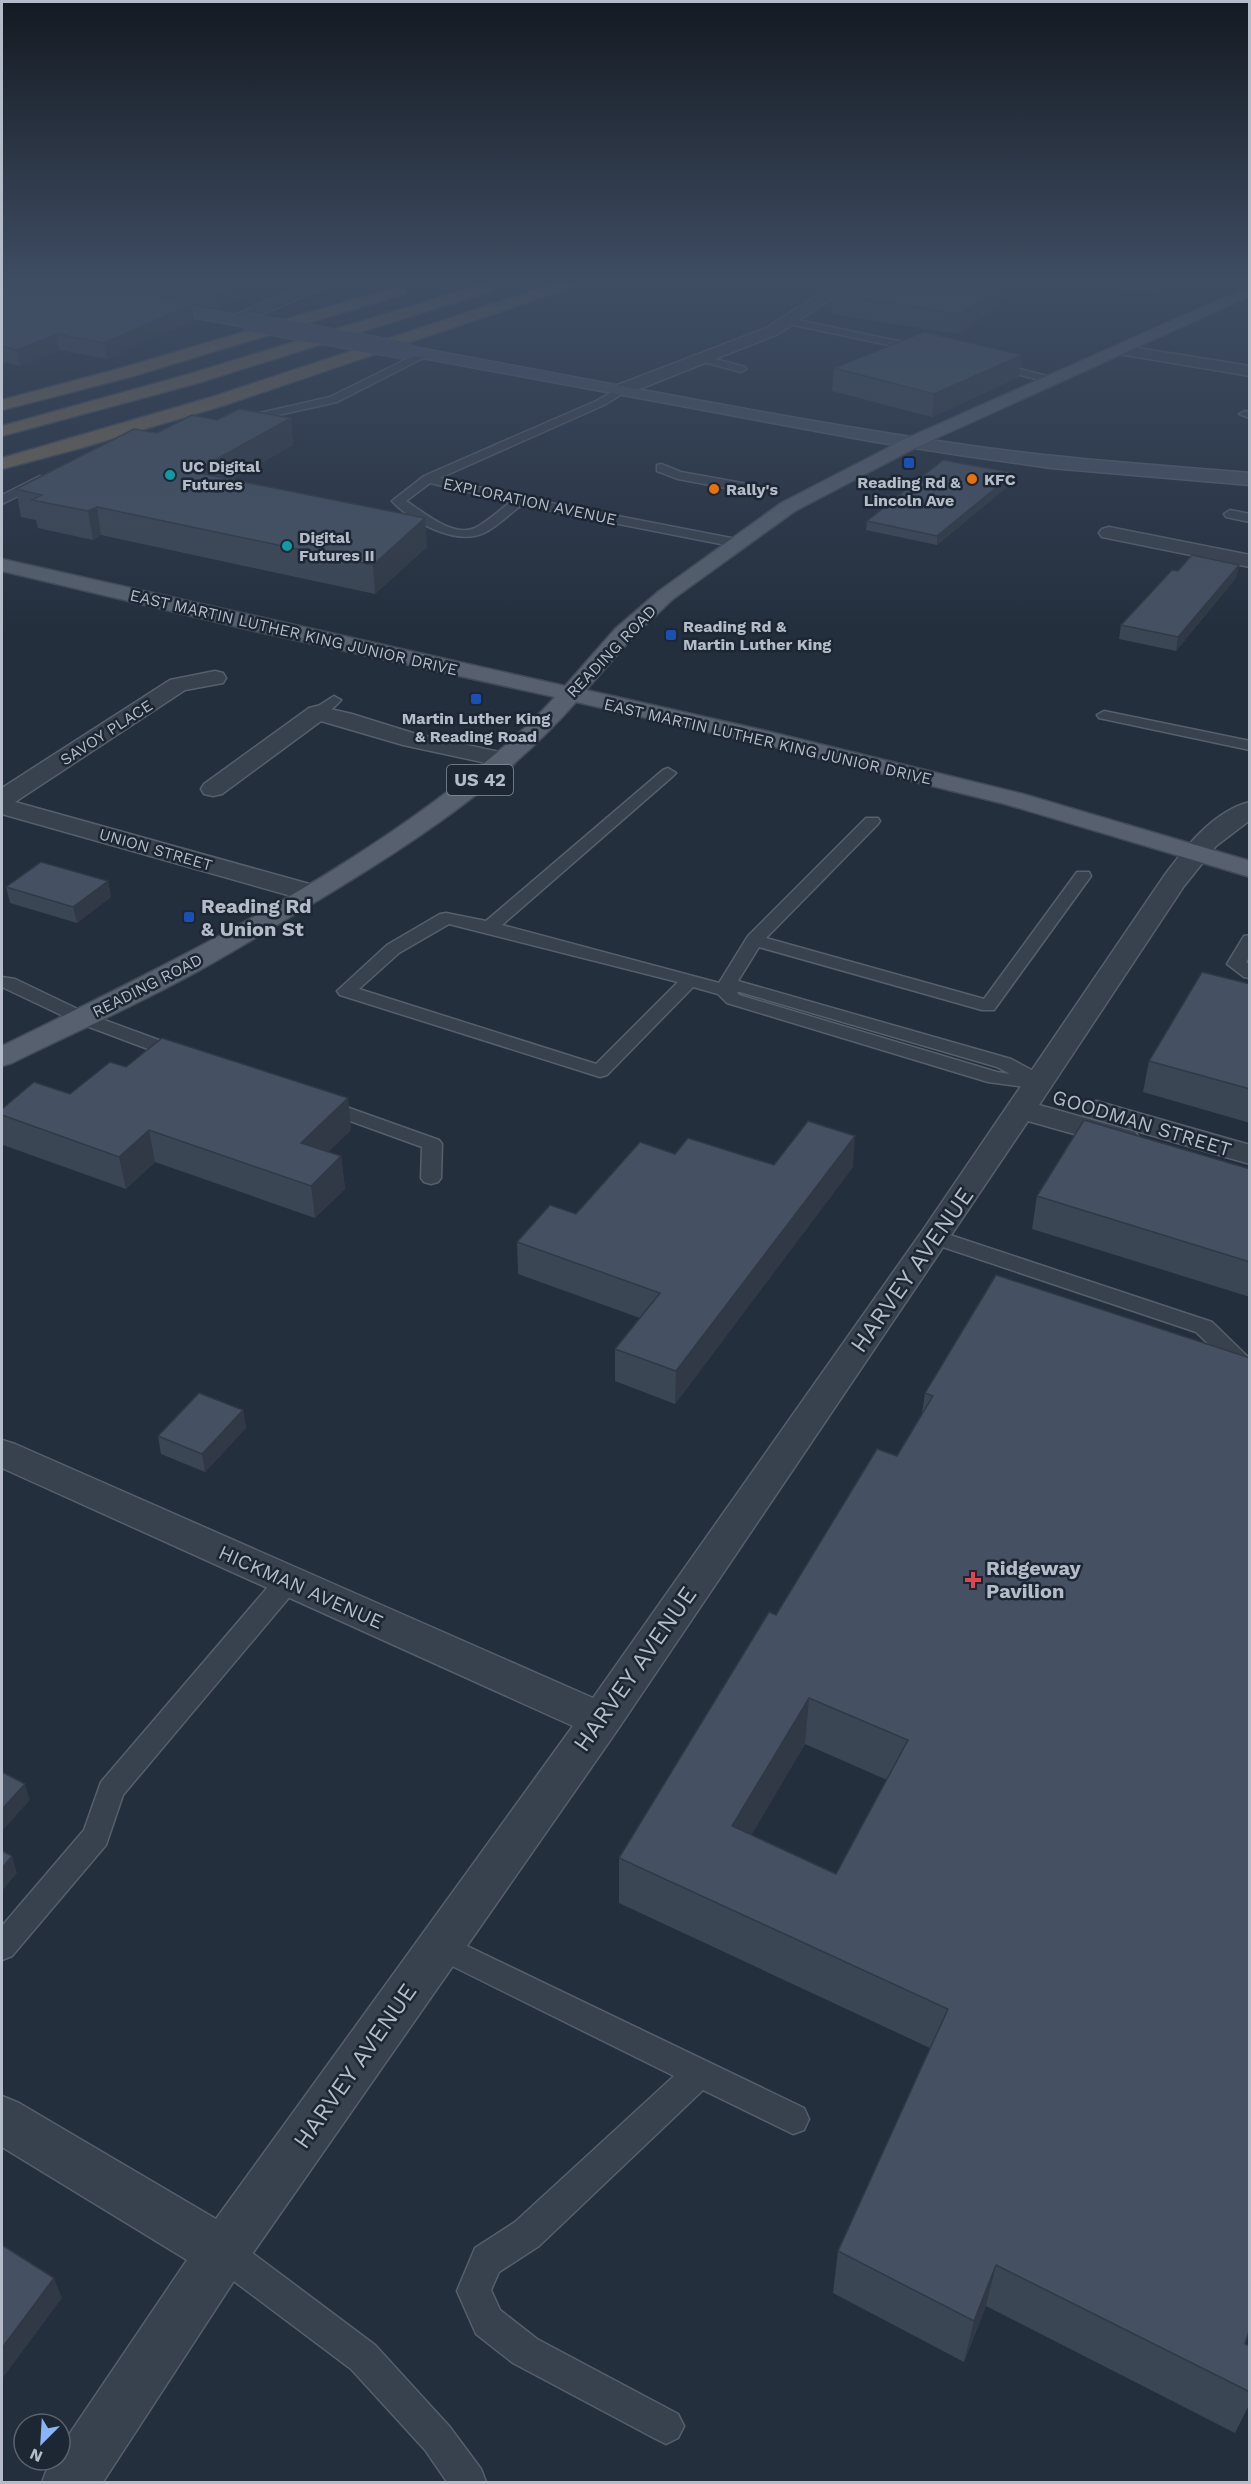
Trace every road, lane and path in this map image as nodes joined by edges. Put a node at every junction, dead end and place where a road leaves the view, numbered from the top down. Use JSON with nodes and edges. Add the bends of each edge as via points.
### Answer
{"nodes":[{"id":1,"x":33,"y":397,"type":"edge"},
{"id":2,"x":125,"y":397,"type":"edge"},
{"id":3,"x":190,"y":397,"type":"edge"},
{"id":4,"x":233,"y":397,"type":"edge"},
{"id":5,"x":338,"y":397,"type":"edge"},
{"id":6,"x":610,"y":397,"type":"edge"},
{"id":7,"x":659,"y":397,"type":"edge"},
{"id":8,"x":1013,"y":397,"type":"edge"},
{"id":9,"x":2,"y":405,"type":"edge"},
{"id":10,"x":234,"y":421,"type":"edge"},
{"id":11,"x":2,"y":430,"type":"edge"},
{"id":12,"x":911,"y":443,"type":"junction"},
{"id":13,"x":2,"y":450,"type":"edge"},
{"id":14,"x":2,"y":464,"type":"edge"},
{"id":15,"x":47,"y":476,"type":"edge"},
{"id":16,"x":428,"y":479,"type":"junction"},
{"id":17,"x":1250,"y":479,"type":"edge"},
{"id":18,"x":753,"y":489,"type":"dead end"},
{"id":19,"x":2,"y":500,"type":"edge"},
{"id":20,"x":738,"y":500,"type":"dead end"},
{"id":21,"x":520,"y":501,"type":"junction"},
{"id":22,"x":1230,"y":514,"type":"dead end"},
{"id":23,"x":1250,"y":518,"type":"edge"},
{"id":24,"x":1109,"y":533,"type":"dead end"},
{"id":25,"x":736,"y":543,"type":"junction"},
{"id":26,"x":1250,"y":561,"type":"edge"},
{"id":27,"x":2,"y":565,"type":"edge"},
{"id":28,"x":215,"y":678,"type":"dead end"},
{"id":29,"x":568,"y":694,"type":"junction"},
{"id":30,"x":1104,"y":715,"type":"dead end"},
{"id":31,"x":1250,"y":746,"type":"edge"},
{"id":32,"x":505,"y":760,"type":"junction"},
{"id":33,"x":668,"y":773,"type":"dead end"},
{"id":34,"x":213,"y":789,"type":"dead end"},
{"id":35,"x":2,"y":799,"type":"edge"},
{"id":36,"x":2,"y":806,"type":"edge"},
{"id":37,"x":1250,"y":809,"type":"edge"},
{"id":38,"x":872,"y":821,"type":"dead end"},
{"id":39,"x":1195,"y":852,"type":"junction"},
{"id":40,"x":1250,"y":869,"type":"edge"},
{"id":41,"x":1083,"y":876,"type":"dead end"},
{"id":42,"x":311,"y":893,"type":"junction"},
{"id":43,"x":489,"y":927,"type":"junction"},
{"id":44,"x":754,"y":940,"type":"junction"},
{"id":45,"x":1250,"y":940,"type":"edge"},
{"id":46,"x":1250,"y":973,"type":"edge"},
{"id":47,"x":690,"y":980,"type":"junction"},
{"id":48,"x":2,"y":982,"type":"edge"},
{"id":49,"x":724,"y":990,"type":"junction"},
{"id":50,"x":82,"y":1018,"type":"junction"},
{"id":51,"x":2,"y":1058,"type":"edge"},
{"id":52,"x":192,"y":1058,"type":"edge"},
{"id":53,"x":1032,"y":1095,"type":"junction"},
{"id":54,"x":302,"y":1097,"type":"edge"},
{"id":55,"x":1250,"y":1155,"type":"edge"},
{"id":56,"x":1250,"y":1175,"type":"edge"},
{"id":57,"x":431,"y":1178,"type":"dead end"},
{"id":58,"x":935,"y":1237,"type":"junction"},
{"id":59,"x":1240,"y":1362,"type":"edge"},
{"id":60,"x":2,"y":1454,"type":"edge"},
{"id":61,"x":288,"y":1581,"type":"junction"},
{"id":62,"x":601,"y":1720,"type":"junction"},
{"id":63,"x":440,"y":1946,"type":"junction"},
{"id":64,"x":2,"y":1947,"type":"edge"},
{"id":65,"x":698,"y":2074,"type":"junction"},
{"id":66,"x":793,"y":2119,"type":"dead end"},
{"id":67,"x":2,"y":2120,"type":"edge"},
{"id":68,"x":223,"y":2252,"type":"junction"},
{"id":69,"x":666,"y":2426,"type":"dead end"},
{"id":70,"x":70,"y":2482,"type":"edge"},
{"id":71,"x":468,"y":2482,"type":"edge"}],
"edges":[{"from":1,"to":9,"type":"highway"},
{"from":2,"to":11,"type":"highway"},
{"from":3,"to":13,"type":"highway"},
{"from":4,"to":14,"type":"highway"},
{"from":5,"to":10,"type":"lane"},
{"from":6,"to":16,"type":"lane","name":"EXPLORATION AVENUE"},
{"from":7,"to":12,"type":"street"},
{"from":8,"to":12,"type":"main road","name":"READING ROAD","number":"US 42"},
{"from":12,"to":17,"type":"street","via":[[1023,459]]},
{"from":12,"to":25,"type":"main road","name":"READING ROAD","number":"US 42","via":[[801,499]]},
{"from":15,"to":19,"type":"lane"},
{"from":16,"to":21,"type":"lane","name":"EXPLORATION AVENUE"},
{"from":16,"to":21,"type":"lane","via":[[398,501],[447,531],[476,532]]},
{"from":18,"to":20,"type":"lane","via":[[657,470],[664,482]]},
{"from":21,"to":25,"type":"lane","name":"EXPLORATION AVENUE"},
{"from":22,"to":23,"type":"lane"},
{"from":24,"to":26,"type":"street"},
{"from":25,"to":29,"type":"main road","name":"READING ROAD","number":"US 42","via":[[666,595],[623,634]]},
{"from":27,"to":29,"type":"main road","name":"EAST MARTIN LUTHER KING JUNIOR DRIVE"},
{"from":28,"to":35,"type":"street","name":"SAVOY PLACE","via":[[178,686]]},
{"from":29,"to":32,"type":"main road","name":"READING ROAD","number":"US 42","via":[[544,724]]},
{"from":29,"to":39,"type":"main road","name":"EAST MARTIN LUTHER KING JUNIOR DRIVE","via":[[1013,799]]},
{"from":30,"to":31,"type":"lane"},
{"from":32,"to":34,"type":"street","via":[[411,740],[344,719],[325,707]]},
{"from":32,"to":42,"type":"main road","name":"READING ROAD","number":"US 42","via":[[409,832]]},
{"from":33,"to":43,"type":"lane"},
{"from":36,"to":42,"type":"street","name":"UNION STREET"},
{"from":37,"to":39,"type":"street","name":"HARVEY AVENUE","via":[[1226,823]]},
{"from":38,"to":44,"type":"lane"},
{"from":39,"to":40,"type":"main road","name":"EAST MARTIN LUTHER KING JUNIOR DRIVE"},
{"from":39,"to":53,"type":"street","name":"HARVEY AVENUE"},
{"from":41,"to":44,"type":"lane","via":[[988,1006]]},
{"from":42,"to":50,"type":"main road","name":"READING ROAD","number":"US 42","via":[[189,965]]},
{"from":43,"to":47,"type":"lane"},
{"from":43,"to":47,"type":"lane","via":[[446,918],[393,949],[346,992],[600,1071]]},
{"from":44,"to":49,"type":"lane"},
{"from":45,"to":46,"type":"lane","via":[[1236,964]]},
{"from":47,"to":49,"type":"lane"},
{"from":48,"to":50,"type":"lane"},
{"from":49,"to":53,"type":"lane","via":[[733,999],[995,1078]]},
{"from":50,"to":51,"type":"main road","name":"READING ROAD","number":"US 42"},
{"from":50,"to":52,"type":"lane"},
{"from":53,"to":55,"type":"street","name":"GOODMAN STREET"},
{"from":53,"to":56,"type":"street","name":"GOODMAN STREET"},
{"from":53,"to":58,"type":"street","name":"HARVEY AVENUE"},
{"from":54,"to":57,"type":"lane","via":[[432,1144]]},
{"from":58,"to":59,"type":"lane","via":[[1204,1327]]},
{"from":58,"to":62,"type":"street","name":"HARVEY AVENUE"},
{"from":60,"to":61,"type":"street","name":"HICKMAN AVENUE"},
{"from":61,"to":62,"type":"street","name":"HICKMAN AVENUE"},
{"from":61,"to":64,"type":"lane","via":[[111,1790],[96,1836]]},
{"from":62,"to":63,"type":"street","name":"HARVEY AVENUE"},
{"from":63,"to":65,"type":"lane"},
{"from":63,"to":68,"type":"street","name":"HARVEY AVENUE"},
{"from":65,"to":66,"type":"lane"},
{"from":65,"to":69,"type":"lane","via":[[527,2234],[487,2260],[474,2290],[488,2322],[525,2351]]},
{"from":67,"to":68,"type":"street"},
{"from":68,"to":70,"type":"street","name":"HARVEY AVENUE"},
{"from":68,"to":71,"type":"lane","via":[[363,2357],[436,2438]]}]}
